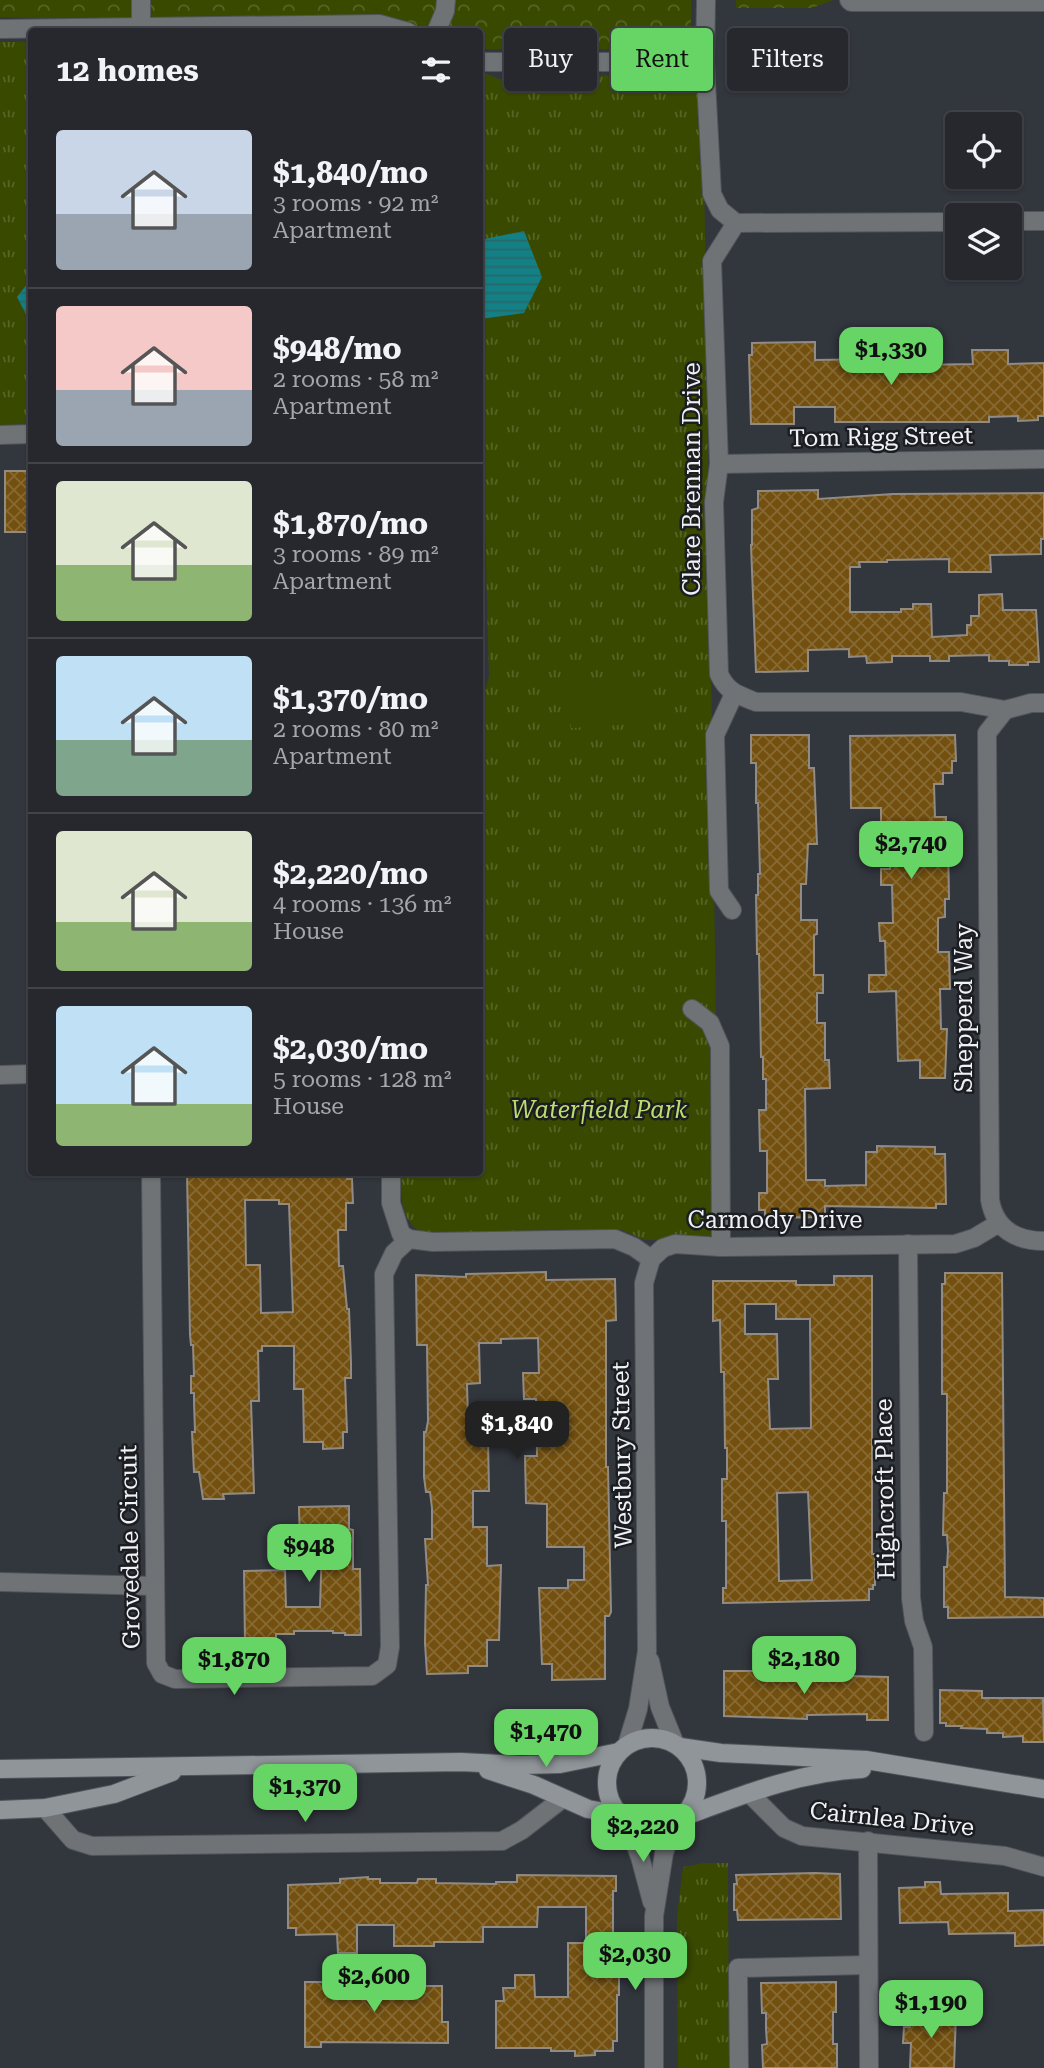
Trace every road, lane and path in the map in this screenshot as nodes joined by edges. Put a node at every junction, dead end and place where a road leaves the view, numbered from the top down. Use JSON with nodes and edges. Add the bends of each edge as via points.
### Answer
{"nodes":[{"id":1,"x":141,"y":0,"type":"edge"},
{"id":2,"x":446,"y":0,"type":"edge"},
{"id":3,"x":706,"y":0,"type":"edge"},
{"id":4,"x":849,"y":0,"type":"edge"},
{"id":5,"x":1044,"y":2,"type":"edge"},
{"id":6,"x":141,"y":27,"type":"junction"},
{"id":7,"x":70,"y":28,"type":"edge"},
{"id":8,"x":394,"y":28,"type":"edge"},
{"id":9,"x":438,"y":28,"type":"edge"},
{"id":10,"x":706,"y":28,"type":"edge"},
{"id":11,"x":0,"y":29,"type":"edge"},
{"id":12,"x":28,"y":29,"type":"edge"},
{"id":13,"x":483,"y":62,"type":"edge"},
{"id":14,"x":611,"y":62,"type":"edge"},
{"id":15,"x":707,"y":91,"type":"edge"},
{"id":16,"x":1022,"y":221,"type":"edge"},
{"id":17,"x":1044,"y":221,"type":"edge"},
{"id":18,"x":945,"y":222,"type":"edge"},
{"id":19,"x":736,"y":223,"type":"junction"},
{"id":20,"x":28,"y":434,"type":"edge"},
{"id":21,"x":0,"y":435,"type":"edge"},
{"id":22,"x":1044,"y":458,"type":"edge"},
{"id":23,"x":719,"y":464,"type":"junction"},
{"id":24,"x":734,"y":694,"type":"junction"},
{"id":25,"x":1044,"y":703,"type":"edge"},
{"id":26,"x":1005,"y":710,"type":"junction"},
{"id":27,"x":732,"y":910,"type":"dead end"},
{"id":28,"x":692,"y":1009,"type":"dead end"},
{"id":29,"x":0,"y":1074,"type":"edge"},
{"id":30,"x":28,"y":1074,"type":"edge"},
{"id":31,"x":151,"y":1176,"type":"edge"},
{"id":32,"x":391,"y":1176,"type":"edge"},
{"id":33,"x":999,"y":1223,"type":"junction"},
{"id":34,"x":409,"y":1239,"type":"junction"},
{"id":35,"x":1044,"y":1241,"type":"edge"},
{"id":36,"x":908,"y":1244,"type":"junction"},
{"id":37,"x":721,"y":1247,"type":"junction"},
{"id":38,"x":651,"y":1259,"type":"junction"},
{"id":39,"x":0,"y":1582,"type":"edge"},
{"id":40,"x":155,"y":1586,"type":"junction"},
{"id":41,"x":647,"y":1651,"type":"junction"},
{"id":42,"x":924,"y":1732,"type":"dead end"},
{"id":43,"x":677,"y":1746,"type":"junction"},
{"id":44,"x":623,"y":1749,"type":"junction"},
{"id":45,"x":461,"y":1762,"type":"junction"},
{"id":46,"x":907,"y":1766,"type":"junction"},
{"id":47,"x":185,"y":1768,"type":"junction"},
{"id":48,"x":0,"y":1769,"type":"edge"},
{"id":49,"x":1044,"y":1789,"type":"edge"},
{"id":50,"x":749,"y":1793,"type":"junction"},
{"id":51,"x":562,"y":1799,"type":"junction"},
{"id":52,"x":45,"y":1808,"type":"junction"},
{"id":53,"x":0,"y":1810,"type":"edge"},
{"id":54,"x":623,"y":1818,"type":"junction"},
{"id":55,"x":678,"y":1820,"type":"junction"},
{"id":56,"x":868,"y":1841,"type":"junction"},
{"id":57,"x":1044,"y":1867,"type":"edge"},
{"id":58,"x":654,"y":1916,"type":"junction"},
{"id":59,"x":868,"y":1965,"type":"junction"},
{"id":60,"x":654,"y":2068,"type":"edge"},
{"id":61,"x":739,"y":2068,"type":"edge"},
{"id":62,"x":869,"y":2068,"type":"edge"}],
"edges":[{"from":1,"to":6,"type":"street"},
{"from":2,"to":9,"type":"street"},
{"from":3,"to":10,"type":"street"},
{"from":4,"to":5,"type":"street"},
{"from":6,"to":7,"type":"street"},
{"from":6,"to":8,"type":"street","via":[[379,24]]},
{"from":11,"to":12,"type":"street"},
{"from":13,"to":14,"type":"street"},
{"from":15,"to":19,"type":"street","via":[[712,194],[720,210]]},
{"from":16,"to":17,"type":"street"},
{"from":18,"to":19,"type":"street"},
{"from":19,"to":23,"type":"street","name":"Clare Brennan Drive","via":[[712,261]]},
{"from":20,"to":21,"type":"street"},
{"from":22,"to":23,"type":"street","name":"Tom Rigg Street"},
{"from":23,"to":24,"type":"street","name":"Clare Brennan Drive","via":[[714,502],[719,674]]},
{"from":24,"to":26,"type":"street","via":[[756,702],[961,702]]},
{"from":24,"to":27,"type":"street","via":[[715,735],[719,891]]},
{"from":25,"to":26,"type":"street"},
{"from":26,"to":33,"type":"street","name":"Shepperd Way","via":[[987,733],[990,1200]]},
{"from":28,"to":37,"type":"street","via":[[710,1023],[720,1046]]},
{"from":29,"to":30,"type":"street"},
{"from":31,"to":40,"type":"street","name":"Grovedale Circuit"},
{"from":32,"to":34,"type":"street","via":[[391,1203],[401,1234]]},
{"from":33,"to":35,"type":"street","via":[[1019,1238]]},
{"from":33,"to":36,"type":"street","name":"Carmody Drive","via":[[956,1244]]},
{"from":34,"to":38,"type":"street","via":[[615,1239]]},
{"from":34,"to":40,"type":"street","name":"Grovedale Circuit","via":[[394,1253],[384,1274],[387,1665],[372,1675],[175,1679],[162,1674],[156,1663]]},
{"from":36,"to":37,"type":"street","name":"Carmody Drive"},
{"from":36,"to":42,"type":"street","name":"Highcroft Place","via":[[911,1598],[923,1647]]},
{"from":37,"to":38,"type":"street","name":"Carmody Drive","via":[[675,1244]]},
{"from":38,"to":41,"type":"street","name":"Westbury Street","via":[[644,1283]]},
{"from":39,"to":40,"type":"street"},
{"from":41,"to":43,"type":"street","name":"Westbury Street","via":[[660,1707]]},
{"from":41,"to":44,"type":"street","name":"Westbury Street","via":[[638,1709]]},
{"from":43,"to":44,"type":"street","via":[[651,1738]]},
{"from":43,"to":46,"type":"street","name":"Cairnlea Drive"},
{"from":43,"to":55,"type":"street","via":[[689,1757],[697,1783],[689,1809]]},
{"from":44,"to":45,"type":"street","via":[[560,1764]]},
{"from":44,"to":54,"type":"street","via":[[611,1763],[607,1783],[612,1804]]},
{"from":45,"to":47,"type":"street"},
{"from":45,"to":51,"type":"street","via":[[534,1785]]},
{"from":46,"to":49,"type":"street","name":"Cairnlea Drive"},
{"from":46,"to":50,"type":"street","name":"Cairnlea Drive","via":[[818,1773]]},
{"from":47,"to":48,"type":"street"},
{"from":47,"to":52,"type":"street","via":[[114,1794]]},
{"from":50,"to":55,"type":"street","name":"Cairnlea Drive"},
{"from":50,"to":56,"type":"street","name":"Cairnlea Drive","via":[[784,1828],[802,1836]]},
{"from":51,"to":52,"type":"street","via":[[502,1841],[92,1846],[73,1840]]},
{"from":51,"to":54,"type":"street"},
{"from":52,"to":53,"type":"street"},
{"from":54,"to":55,"type":"street","via":[[650,1828]]},
{"from":54,"to":58,"type":"street","via":[[646,1875]]},
{"from":55,"to":58,"type":"street","via":[[664,1853]]},
{"from":56,"to":57,"type":"street","name":"Cairnlea Drive","via":[[1005,1856]]},
{"from":56,"to":59,"type":"street"},
{"from":58,"to":60,"type":"street"},
{"from":59,"to":61,"type":"street","via":[[738,1968]]},
{"from":59,"to":62,"type":"street"}]}
